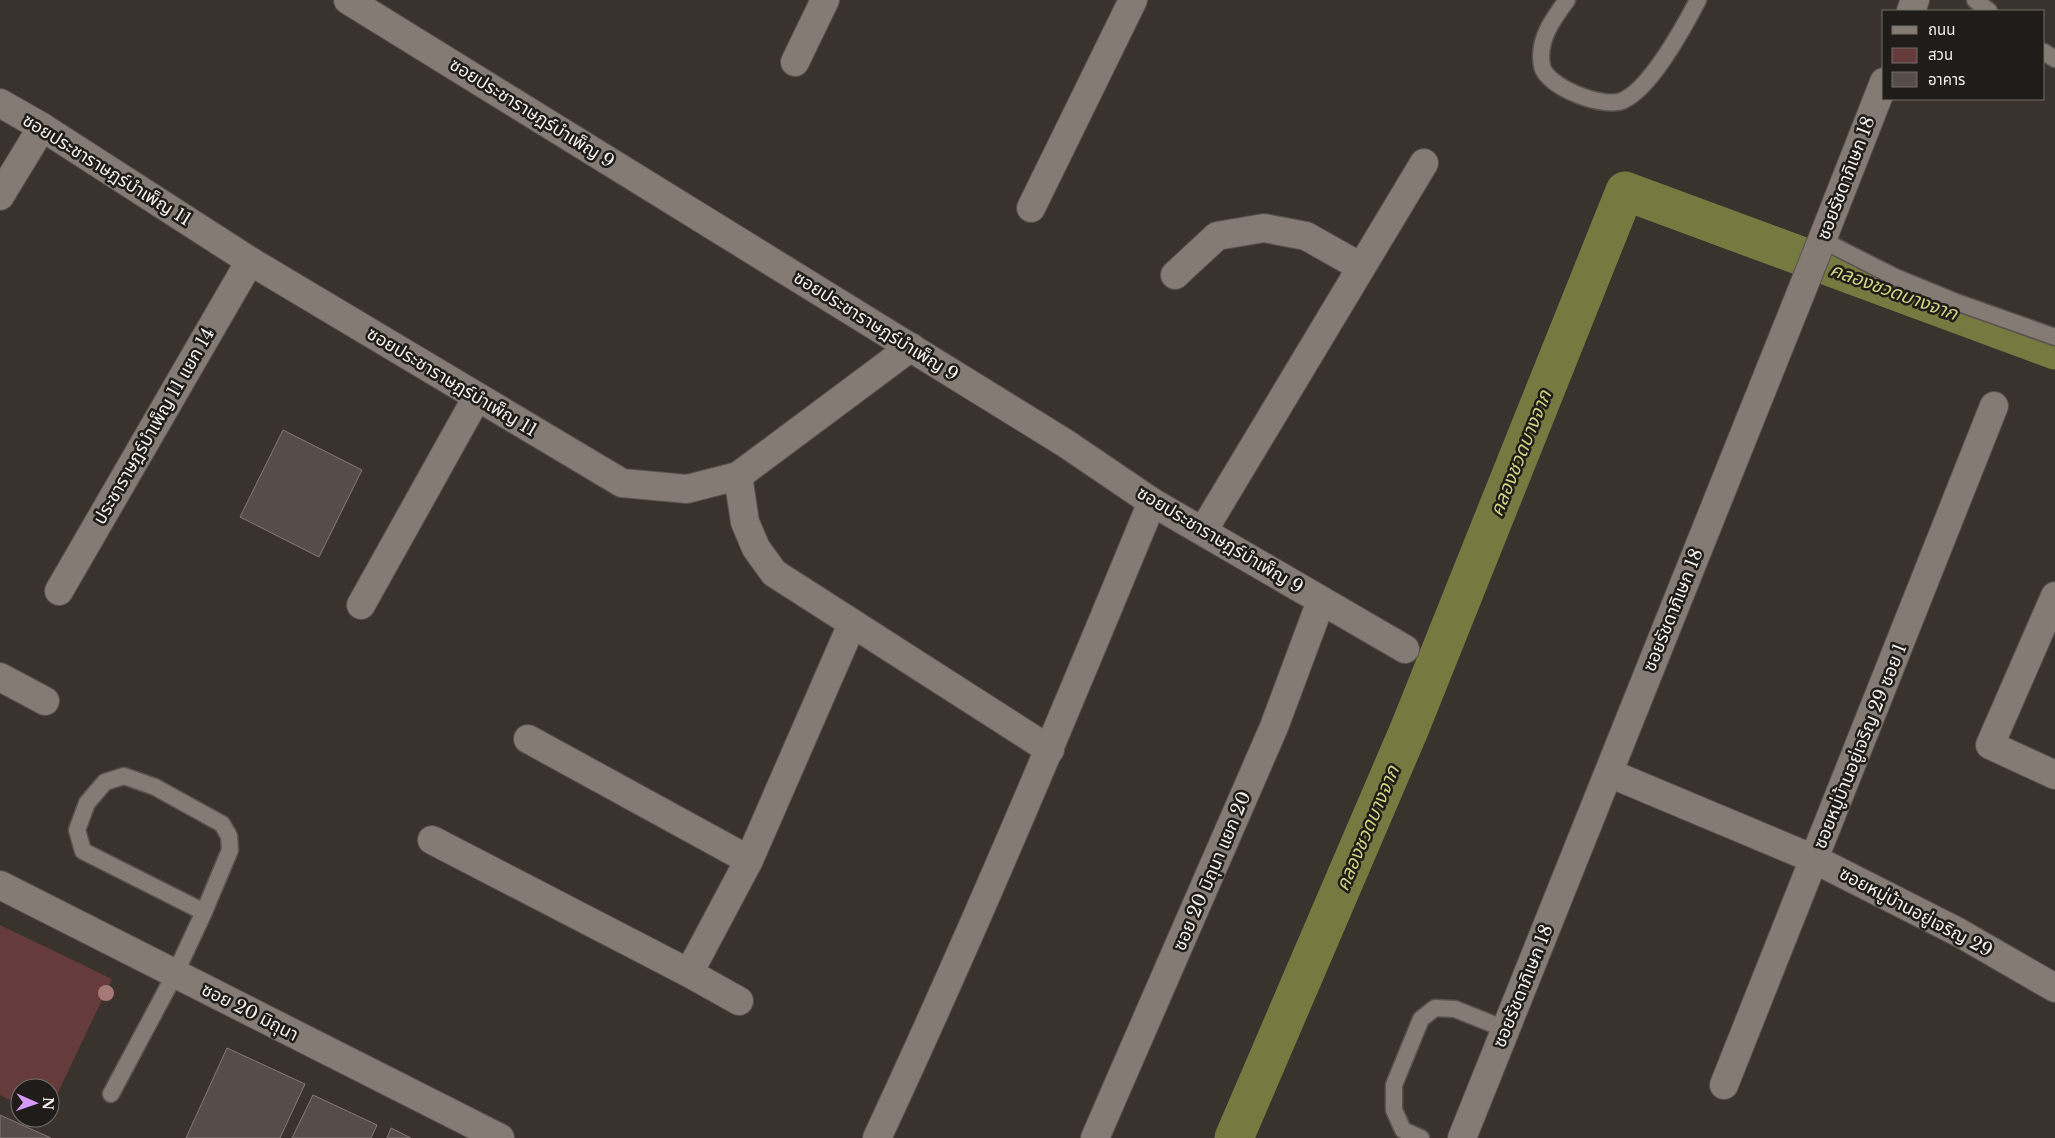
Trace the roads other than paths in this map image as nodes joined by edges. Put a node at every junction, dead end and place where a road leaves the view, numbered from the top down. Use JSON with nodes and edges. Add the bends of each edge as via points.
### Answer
{"nodes":[{"id":1,"x":348,"y":0,"type":"edge"},
{"id":2,"x":825,"y":0,"type":"edge"},
{"id":3,"x":1133,"y":0,"type":"edge"},
{"id":4,"x":1567,"y":0,"type":"edge"},
{"id":5,"x":1698,"y":0,"type":"edge"},
{"id":6,"x":1975,"y":0,"type":"edge"},
{"id":7,"x":1987,"y":10,"type":"edge"},
{"id":8,"x":795,"y":62,"type":"dead end"},
{"id":9,"x":1882,"y":87,"type":"edge"},
{"id":10,"x":0,"y":103,"type":"edge"},
{"id":11,"x":42,"y":127,"type":"junction"},
{"id":12,"x":1424,"y":163,"type":"dead end"},
{"id":13,"x":0,"y":196,"type":"edge"},
{"id":14,"x":1031,"y":208,"type":"dead end"},
{"id":15,"x":1820,"y":246,"type":"junction"},
{"id":16,"x":250,"y":261,"type":"junction"},
{"id":17,"x":1361,"y":267,"type":"junction"},
{"id":18,"x":1175,"y":275,"type":"dead end"},
{"id":19,"x":2055,"y":337,"type":"edge"},
{"id":20,"x":911,"y":347,"type":"junction"},
{"id":21,"x":477,"y":397,"type":"junction"},
{"id":22,"x":1994,"y":406,"type":"dead end"},
{"id":23,"x":738,"y":476,"type":"junction"},
{"id":24,"x":1152,"y":502,"type":"junction"},
{"id":25,"x":1203,"y":531,"type":"junction"},
{"id":26,"x":59,"y":591,"type":"dead end"},
{"id":27,"x":2055,"y":596,"type":"edge"},
{"id":28,"x":1321,"y":600,"type":"junction"},
{"id":29,"x":361,"y":605,"type":"dead end"},
{"id":30,"x":852,"y":624,"type":"junction"},
{"id":31,"x":1406,"y":649,"type":"dead end"},
{"id":32,"x":0,"y":677,"type":"edge"},
{"id":33,"x":45,"y":702,"type":"dead end"},
{"id":34,"x":528,"y":739,"type":"dead end"},
{"id":35,"x":1050,"y":750,"type":"junction"},
{"id":36,"x":1609,"y":773,"type":"junction"},
{"id":37,"x":2055,"y":776,"type":"edge"},
{"id":38,"x":432,"y":840,"type":"dead end"},
{"id":39,"x":1814,"y":859,"type":"junction"},
{"id":40,"x":749,"y":860,"type":"junction"},
{"id":41,"x":0,"y":885,"type":"edge"},
{"id":42,"x":204,"y":912,"type":"junction"},
{"id":43,"x":689,"y":973,"type":"junction"},
{"id":44,"x":175,"y":974,"type":"junction"},
{"id":45,"x":2055,"y":988,"type":"edge"},
{"id":46,"x":739,"y":1001,"type":"dead end"},
{"id":47,"x":1505,"y":1029,"type":"junction"},
{"id":48,"x":1724,"y":1085,"type":"dead end"},
{"id":49,"x":111,"y":1094,"type":"dead end"},
{"id":50,"x":500,"y":1138,"type":"edge"},
{"id":51,"x":877,"y":1138,"type":"edge"},
{"id":52,"x":1095,"y":1138,"type":"edge"},
{"id":53,"x":1421,"y":1138,"type":"edge"},
{"id":54,"x":1462,"y":1138,"type":"edge"}],
"edges":[{"from":1,"to":20,"type":"street","name":"ซอยประชาราษฎร์บำเพ็ญ 9"},
{"from":2,"to":8,"type":"street"},
{"from":3,"to":14,"type":"street"},
{"from":4,"to":5,"type":"lane","via":[[1549,25],[1541,50],[1542,68],[1554,82],[1586,99],[1604,102],[1622,101],[1637,91],[1676,41]]},
{"from":6,"to":7,"type":"lane"},
{"from":9,"to":15,"type":"street","name":"ซอยรัชดาภิเษก 18"},
{"from":10,"to":11,"type":"street","name":"ซอยประชาราษฎร์บำเพ็ญ 11"},
{"from":11,"to":13,"type":"street"},
{"from":11,"to":16,"type":"street","name":"ซอยประชาราษฎร์บำเพ็ญ 11"},
{"from":12,"to":17,"type":"street"},
{"from":15,"to":19,"type":"lane","via":[[1956,302]]},
{"from":15,"to":36,"type":"street","name":"ซอยรัชดาภิเษก 18"},
{"from":16,"to":21,"type":"street","name":"ซอยประชาราษฎร์บำเพ็ญ 11"},
{"from":16,"to":26,"type":"street","name":"ประชาราษฎร์บำเพ็ญ 11 แยก 14"},
{"from":17,"to":18,"type":"street","via":[[1306,236],[1264,228],[1217,236]]},
{"from":17,"to":25,"type":"street"},
{"from":20,"to":23,"type":"street","name":"ซอยประชาราษฎร์บำเพ็ญ 11"},
{"from":20,"to":24,"type":"street","name":"ซอยประชาราษฎร์บำเพ็ญ 9","via":[[1065,443]]},
{"from":21,"to":23,"type":"street","name":"ซอยประชาราษฎร์บำเพ็ญ 11","via":[[622,483],[687,489]]},
{"from":21,"to":29,"type":"street"},
{"from":22,"to":39,"type":"street","name":"ซอยหมู่บ้านอยู่เจริญ 29 ซอย 1"},
{"from":23,"to":30,"type":"street","via":[[746,522],[756,548],[774,573]]},
{"from":24,"to":25,"type":"street","name":"ซอยประชาราษฎร์บำเพ็ญ 9"},
{"from":24,"to":35,"type":"street"},
{"from":25,"to":28,"type":"street","name":"ซอยประชาราษฎร์บำเพ็ญ 9"},
{"from":27,"to":37,"type":"street","via":[[1990,745]]},
{"from":28,"to":31,"type":"street","name":"ซอยประชาราษฎร์บำเพ็ญ 9"},
{"from":28,"to":52,"type":"street","name":"ซอย 20 มิถุนา แยก 20","via":[[1274,727]]},
{"from":30,"to":35,"type":"street"},
{"from":30,"to":40,"type":"street"},
{"from":32,"to":33,"type":"street"},
{"from":34,"to":40,"type":"street"},
{"from":35,"to":51,"type":"street"},
{"from":36,"to":39,"type":"street","name":"ซอยหมู่บ้านอยู่เจริญ 29"},
{"from":36,"to":47,"type":"street","name":"ซอยรัชดาภิเษก 18"},
{"from":38,"to":43,"type":"street"},
{"from":39,"to":45,"type":"street","name":"ซอยหมู่บ้านอยู่เจริญ 29","via":[[1958,932]]},
{"from":39,"to":48,"type":"street","name":"ซอยหมู่บ้านอยู่เจริญ 29 ซอย 1"},
{"from":40,"to":43,"type":"street"},
{"from":41,"to":44,"type":"street","name":"ซอย 20 มิถุนา"},
{"from":42,"to":42,"type":"lane","via":[[83,851],[78,830],[87,803],[104,782],[124,776],[147,784],[222,824],[229,836],[230,850]]},
{"from":42,"to":44,"type":"lane"},
{"from":43,"to":46,"type":"street"},
{"from":44,"to":49,"type":"lane"},
{"from":44,"to":50,"type":"street","name":"ซอย 20 มิถุนา"},
{"from":47,"to":53,"type":"lane","via":[[1455,1009],[1435,1008],[1421,1019],[1394,1085],[1394,1110],[1403,1130]]},
{"from":47,"to":54,"type":"street","name":"ซอยรัชดาภิเษก 18"}]}
